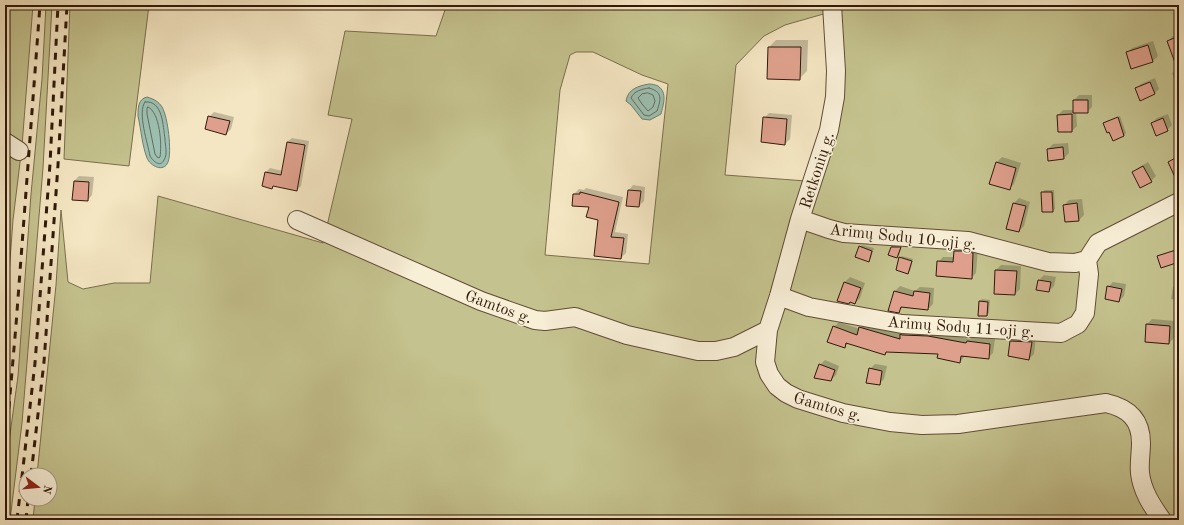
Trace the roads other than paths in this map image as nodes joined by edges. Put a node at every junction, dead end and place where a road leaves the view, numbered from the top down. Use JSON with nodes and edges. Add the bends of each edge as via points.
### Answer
{"nodes":[{"id":1,"x":832,"y":5,"type":"edge"},
{"id":2,"x":1179,"y":202,"type":"edge"},
{"id":3,"x":297,"y":220,"type":"dead end"},
{"id":4,"x":800,"y":220,"type":"junction"},
{"id":5,"x":1087,"y":260,"type":"junction"},
{"id":6,"x":779,"y":296,"type":"junction"},
{"id":7,"x":768,"y":330,"type":"junction"},
{"id":8,"x":1162,"y":520,"type":"edge"}],
"edges":[{"from":1,"to":4,"type":"street","name":"Retkonių g.","via":[[835,97],[829,130]]},
{"from":2,"to":5,"type":"street","via":[[1098,243]]},
{"from":3,"to":7,"type":"street","name":"Gamtos g.","via":[[480,301],[535,320],[575,317],[627,335],[710,351],[734,347]]},
{"from":4,"to":5,"type":"street","name":"Arimų Sodų 10-oji g.","via":[[829,230],[844,232],[968,241],[1048,262],[1075,263]]},
{"from":4,"to":6,"type":"street","name":"Retkonių g."},
{"from":5,"to":6,"type":"street","name":"Arimų Sodų 11-oji g.","via":[[1085,313],[1078,324],[1061,333],[902,324],[809,307]]},
{"from":6,"to":7,"type":"street","name":"Retkonių g."},
{"from":7,"to":8,"type":"street","name":"Gamtos g.","via":[[764,362],[777,386],[798,399],[843,413],[890,422],[951,424],[1106,402],[1118,406],[1129,412],[1137,423],[1141,440],[1140,474],[1145,493]]}]}
